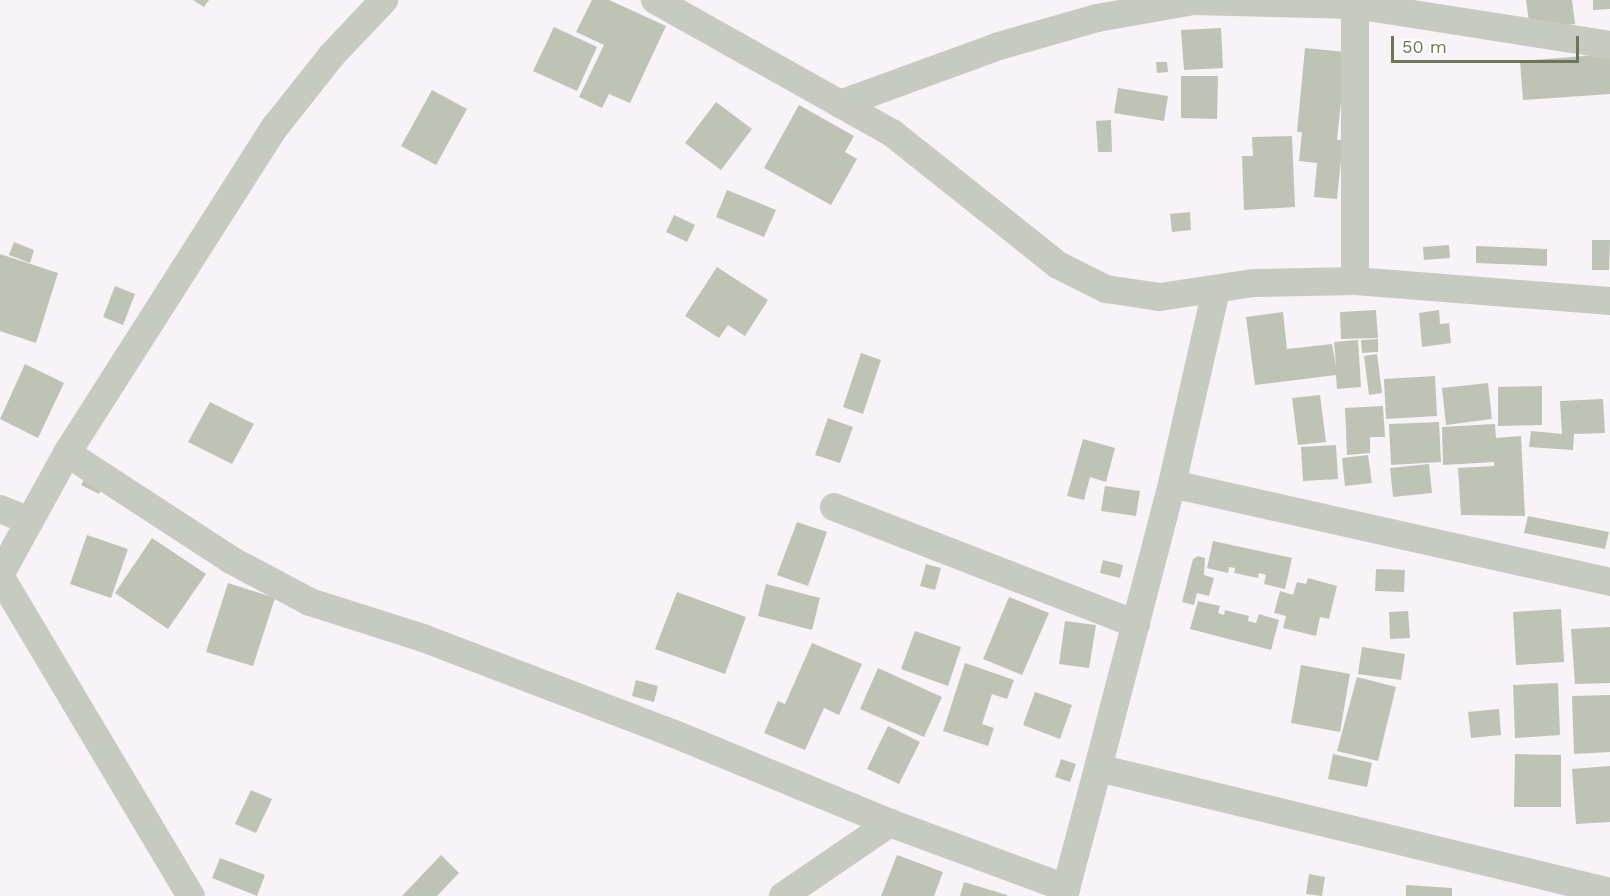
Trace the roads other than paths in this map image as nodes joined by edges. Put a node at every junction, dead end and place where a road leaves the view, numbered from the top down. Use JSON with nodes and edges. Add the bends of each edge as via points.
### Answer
{"nodes":[{"id":1,"x":384,"y":0,"type":"edge"},
{"id":2,"x":655,"y":0,"type":"edge"},
{"id":3,"x":1355,"y":3,"type":"edge"},
{"id":4,"x":1610,"y":45,"type":"edge"},
{"id":5,"x":840,"y":104,"type":"junction"},
{"id":6,"x":1354,"y":281,"type":"junction"},
{"id":7,"x":1216,"y":290,"type":"junction"},
{"id":8,"x":1610,"y":301,"type":"edge"},
{"id":9,"x":67,"y":453,"type":"junction"},
{"id":10,"x":1172,"y":484,"type":"junction"},
{"id":11,"x":834,"y":507,"type":"dead end"},
{"id":12,"x":0,"y":509,"type":"edge"},
{"id":13,"x":30,"y":521,"type":"junction"},
{"id":14,"x":0,"y":575,"type":"edge"},
{"id":15,"x":1610,"y":582,"type":"edge"},
{"id":16,"x":1136,"y":624,"type":"junction"},
{"id":17,"x":1098,"y":768,"type":"junction"},
{"id":18,"x":890,"y":823,"type":"junction"},
{"id":19,"x":1065,"y":892,"type":"edge"},
{"id":20,"x":1610,"y":892,"type":"edge"},
{"id":21,"x":191,"y":896,"type":"edge"},
{"id":22,"x":783,"y":896,"type":"edge"}],
"edges":[{"from":1,"to":9,"type":"street","via":[[332,55],[275,127]]},
{"from":2,"to":5,"type":"street"},
{"from":3,"to":4,"type":"street"},
{"from":3,"to":5,"type":"street","via":[[1193,1],[1149,7],[999,46]]},
{"from":3,"to":6,"type":"street"},
{"from":5,"to":7,"type":"street","via":[[892,133],[1058,265],[1106,289],[1160,297]]},
{"from":6,"to":7,"type":"street","via":[[1288,280]]},
{"from":6,"to":8,"type":"street"},
{"from":7,"to":10,"type":"street"},
{"from":9,"to":13,"type":"street"},
{"from":9,"to":18,"type":"street","via":[[231,560],[310,602],[423,638],[651,724]]},
{"from":10,"to":15,"type":"street"},
{"from":10,"to":16,"type":"street"},
{"from":11,"to":16,"type":"street"},
{"from":12,"to":13,"type":"street"},
{"from":13,"to":14,"type":"street"},
{"from":14,"to":21,"type":"street"},
{"from":16,"to":17,"type":"street"},
{"from":17,"to":19,"type":"street"},
{"from":17,"to":20,"type":"street"},
{"from":18,"to":19,"type":"street"},
{"from":18,"to":22,"type":"street"}]}
